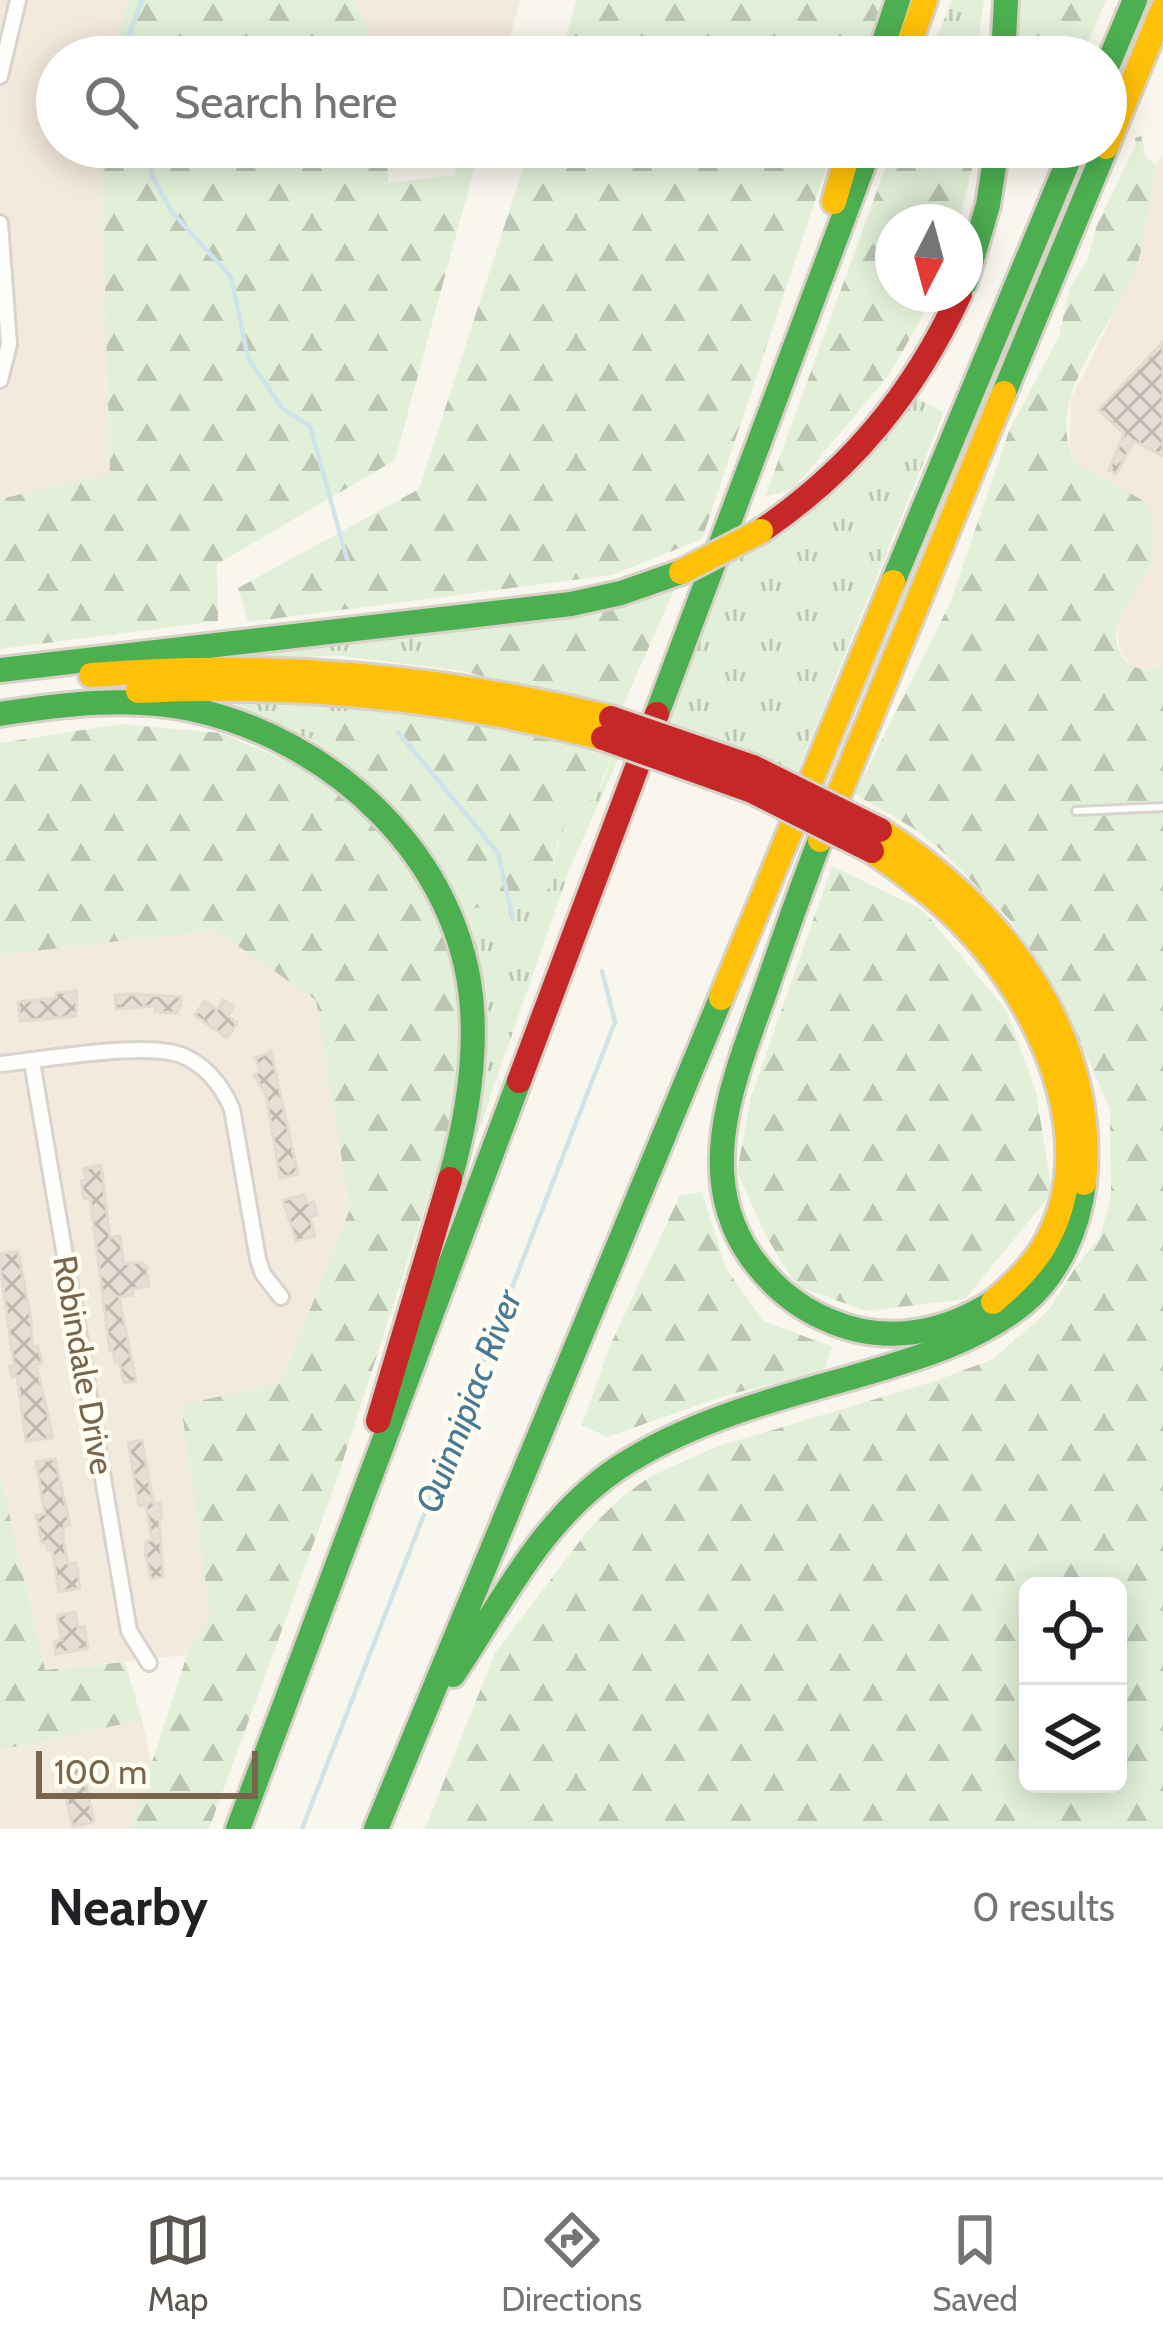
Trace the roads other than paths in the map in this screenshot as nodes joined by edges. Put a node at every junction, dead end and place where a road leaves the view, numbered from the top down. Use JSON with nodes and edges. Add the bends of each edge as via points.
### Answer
{"nodes":[{"id":1,"x":898,"y":0,"type":"edge"},
{"id":2,"x":925,"y":0,"type":"edge"},
{"id":3,"x":1006,"y":0,"type":"edge"},
{"id":4,"x":0,"y":1,"type":"edge"},
{"id":5,"x":18,"y":1,"type":"edge"},
{"id":6,"x":1163,"y":9,"type":"edge"},
{"id":7,"x":886,"y":36,"type":"edge"},
{"id":8,"x":912,"y":36,"type":"edge"},
{"id":9,"x":1004,"y":36,"type":"edge"},
{"id":10,"x":0,"y":76,"type":"edge"},
{"id":11,"x":1127,"y":96,"type":"edge"},
{"id":12,"x":844,"y":168,"type":"edge"},
{"id":13,"x":862,"y":168,"type":"edge"},
{"id":14,"x":994,"y":168,"type":"edge"},
{"id":15,"x":1065,"y":168,"type":"edge"},
{"id":16,"x":1097,"y":168,"type":"edge"},
{"id":17,"x":0,"y":223,"type":"edge"},
{"id":18,"x":983,"y":223,"type":"edge"},
{"id":19,"x":819,"y":284,"type":"junction"},
{"id":20,"x":952,"y":312,"type":"edge"},
{"id":21,"x":0,"y":380,"type":"edge"},
{"id":22,"x":0,"y":670,"type":"edge"},
{"id":23,"x":0,"y":685,"type":"edge"},
{"id":24,"x":54,"y":705,"type":"junction"},
{"id":25,"x":0,"y":714,"type":"edge"},
{"id":26,"x":607,"y":728,"type":"junction"},
{"id":27,"x":1163,"y":807,"type":"edge"},
{"id":28,"x":1076,"y":811,"type":"dead end"},
{"id":29,"x":876,"y":840,"type":"junction"},
{"id":30,"x":32,"y":1061,"type":"junction"},
{"id":31,"x":0,"y":1064,"type":"edge"},
{"id":32,"x":281,"y":1297,"type":"dead end"},
{"id":33,"x":374,"y":1466,"type":"junction"},
{"id":34,"x":149,"y":1664,"type":"dead end"},
{"id":35,"x":426,"y":1710,"type":"junction"},
{"id":36,"x":238,"y":1829,"type":"edge"},
{"id":37,"x":376,"y":1829,"type":"edge"}],
"edges":[{"from":1,"to":7,"type":"highway"},
{"from":2,"to":8,"type":"highway"},
{"from":3,"to":9,"type":"highway"},
{"from":4,"to":5,"type":"street"},
{"from":5,"to":10,"type":"street"},
{"from":6,"to":11,"type":"highway"},
{"from":12,"to":19,"type":"highway"},
{"from":13,"to":19,"type":"highway"},
{"from":14,"to":18,"type":"highway"},
{"from":15,"to":35,"type":"highway"},
{"from":16,"to":29,"type":"highway","via":[[836,798],[723,1134],[730,1218],[763,1274],[822,1318],[903,1334],[974,1315],[1029,1270],[1060,1212],[1067,1143],[1049,1064],[1010,981],[954,912]]},
{"from":17,"to":21,"type":"street","via":[[9,344]]},
{"from":19,"to":33,"type":"highway"},
{"from":20,"to":22,"type":"highway","bridge":true,"via":[[884,423],[829,479],[761,531],[681,572],[553,606]]},
{"from":23,"to":26,"type":"highway","via":[[182,668],[313,668],[449,682]]},
{"from":24,"to":25,"type":"highway"},
{"from":24,"to":26,"type":"highway","via":[[157,690],[324,689]]},
{"from":24,"to":33,"type":"highway","via":[[178,707],[291,744],[348,779],[389,818],[449,914],[472,1007],[470,1088],[383,1396]]},
{"from":26,"to":29,"type":"highway","bridge":true,"via":[[753,767]]},
{"from":27,"to":28,"type":"lane"},
{"from":29,"to":35,"type":"highway","via":[[931,866],[979,908],[1050,1012],[1079,1090],[1088,1148],[1084,1199],[1067,1248],[1026,1303],[974,1336],[697,1428],[615,1470],[532,1552]]},
{"from":30,"to":31,"type":"street"},
{"from":30,"to":32,"type":"street","via":[[164,1051],[213,1078],[232,1109],[258,1259]]},
{"from":30,"to":34,"type":"street","name":"Robindale Drive","via":[[129,1631]]},
{"from":33,"to":36,"type":"highway"},
{"from":35,"to":37,"type":"highway"}]}
